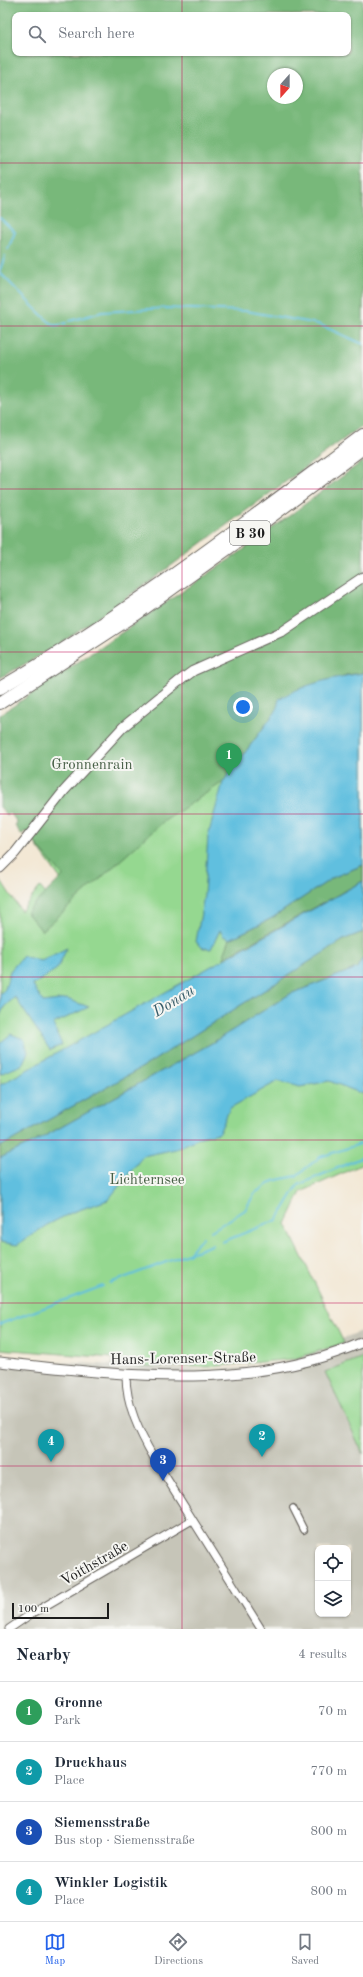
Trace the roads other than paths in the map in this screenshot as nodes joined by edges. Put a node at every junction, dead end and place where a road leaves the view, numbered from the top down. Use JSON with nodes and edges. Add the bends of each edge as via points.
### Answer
{"nodes":[{"id":1,"x":363,"y":434,"type":"edge"},
{"id":2,"x":363,"y":448,"type":"edge"},
{"id":3,"x":363,"y":577,"type":"edge"},
{"id":4,"x":0,"y":688,"type":"edge"},
{"id":5,"x":0,"y":703,"type":"edge"},
{"id":6,"x":3,"y":865,"type":"edge"},
{"id":7,"x":363,"y":1342,"type":"edge"},
{"id":8,"x":0,"y":1362,"type":"edge"},
{"id":9,"x":126,"y":1375,"type":"junction"},
{"id":10,"x":292,"y":1508,"type":"dead end"},
{"id":11,"x":192,"y":1520,"type":"junction"},
{"id":12,"x":304,"y":1530,"type":"dead end"},
{"id":13,"x":9,"y":1629,"type":"edge"},
{"id":14,"x":261,"y":1629,"type":"edge"}],
"edges":[{"from":1,"to":4,"type":"highway","number":"B 30","via":[[152,590],[40,665]]},
{"from":2,"to":5,"type":"highway","number":"B 30","via":[[135,616]]},
{"from":3,"to":6,"type":"street","via":[[283,631],[193,671],[178,682],[123,727],[64,791]]},
{"from":7,"to":9,"type":"street","name":"Hans-Lorenser-Straße","via":[[318,1359],[270,1370],[241,1374]]},
{"from":8,"to":9,"type":"street","name":"Hans-Lorenser-Straße"},
{"from":9,"to":11,"type":"street","via":[[131,1410],[140,1433]]},
{"from":10,"to":12,"type":"street"},
{"from":11,"to":13,"type":"street","name":"Voithstraße"},
{"from":11,"to":14,"type":"street"}]}
